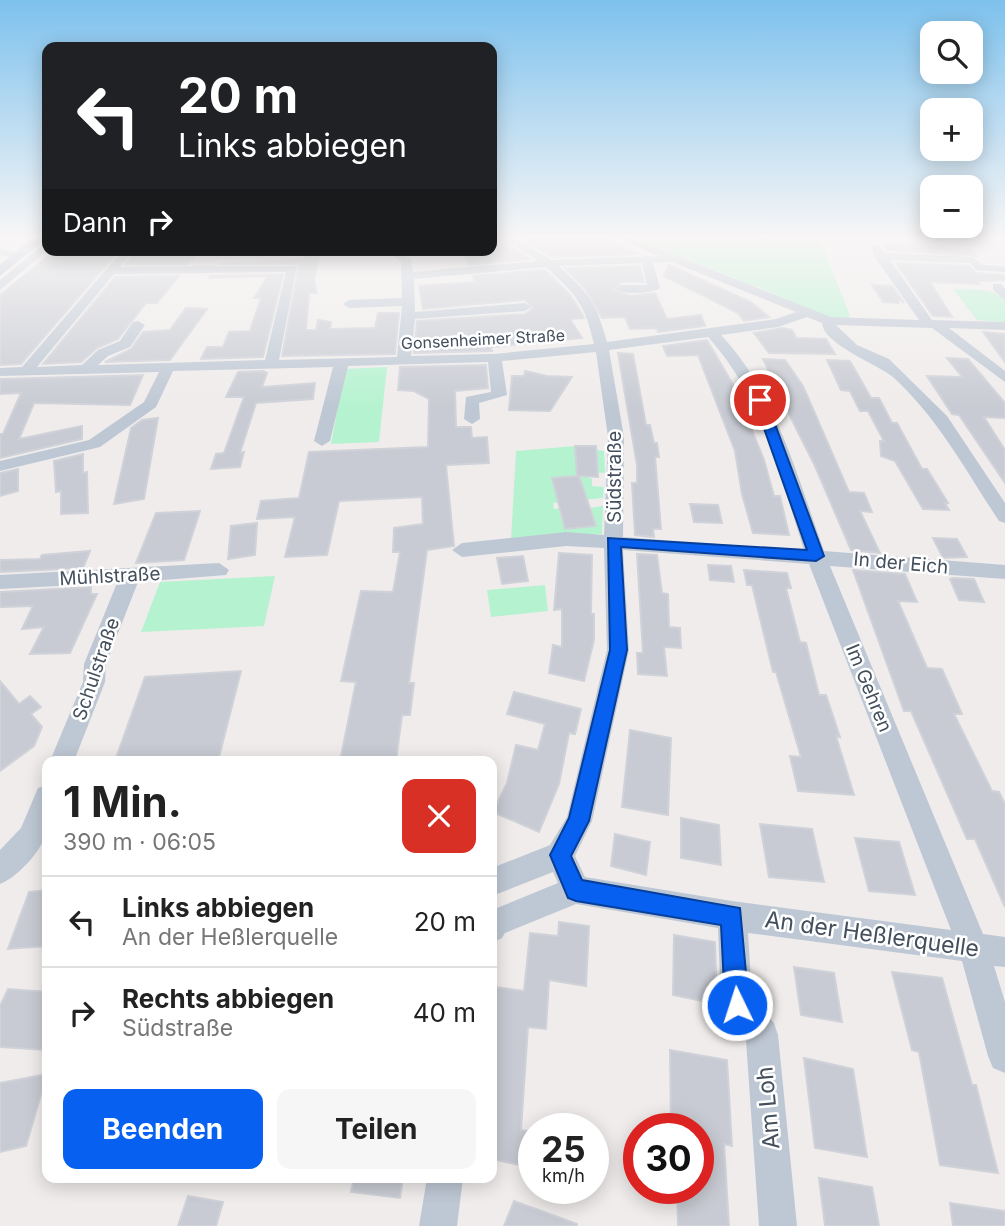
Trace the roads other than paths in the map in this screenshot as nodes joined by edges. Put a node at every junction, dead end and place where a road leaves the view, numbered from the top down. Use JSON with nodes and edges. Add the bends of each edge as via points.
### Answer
{"nodes":[{"id":1,"x":91,"y":294,"type":"edge"},
{"id":2,"x":284,"y":294,"type":"edge"},
{"id":3,"x":409,"y":294,"type":"edge"},
{"id":4,"x":582,"y":294,"type":"edge"},
{"id":5,"x":761,"y":294,"type":"edge"},
{"id":6,"x":909,"y":294,"type":"edge"},
{"id":7,"x":409,"y":302,"type":"junction"},
{"id":8,"x":349,"y":304,"type":"dead end"},
{"id":9,"x":525,"y":307,"type":"dead end"},
{"id":10,"x":806,"y":313,"type":"junction"},
{"id":11,"x":410,"y":316,"type":"junction"},
{"id":12,"x":829,"y":321,"type":"junction"},
{"id":13,"x":931,"y":323,"type":"junction"},
{"id":14,"x":138,"y":325,"type":"dead end"},
{"id":15,"x":1005,"y":326,"type":"edge"},
{"id":16,"x":711,"y":332,"type":"junction"},
{"id":17,"x":602,"y":347,"type":"junction"},
{"id":18,"x":494,"y":358,"type":"junction"},
{"id":19,"x":403,"y":361,"type":"junction"},
{"id":20,"x":341,"y":364,"type":"junction"},
{"id":21,"x":271,"y":366,"type":"junction"},
{"id":22,"x":167,"y":368,"type":"junction"},
{"id":23,"x":86,"y":369,"type":"junction"},
{"id":24,"x":26,"y":371,"type":"junction"},
{"id":25,"x":0,"y":372,"type":"edge"},
{"id":26,"x":1005,"y":378,"type":"edge"},
{"id":27,"x":472,"y":419,"type":"dead end"},
{"id":28,"x":322,"y":442,"type":"dead end"},
{"id":29,"x":0,"y":466,"type":"edge"},
{"id":30,"x":1005,"y":517,"type":"edge"},
{"id":31,"x":613,"y":542,"type":"junction"},
{"id":32,"x":462,"y":550,"type":"dead end"},
{"id":33,"x":816,"y":556,"type":"junction"},
{"id":34,"x":219,"y":570,"type":"dead end"},
{"id":35,"x":1005,"y":572,"type":"edge"},
{"id":36,"x":130,"y":576,"type":"junction"},
{"id":37,"x":0,"y":582,"type":"edge"},
{"id":38,"x":64,"y":756,"type":"edge"},
{"id":39,"x":39,"y":840,"type":"edge"},
{"id":40,"x":560,"y":855,"type":"junction"},
{"id":41,"x":0,"y":870,"type":"edge"},
{"id":42,"x":497,"y":880,"type":"edge"},
{"id":43,"x":576,"y":890,"type":"junction"},
{"id":44,"x":732,"y":916,"type":"junction"},
{"id":45,"x":497,"y":920,"type":"edge"},
{"id":46,"x":973,"y":947,"type":"junction"},
{"id":47,"x":1005,"y":952,"type":"edge"},
{"id":48,"x":1005,"y":1055,"type":"edge"},
{"id":49,"x":444,"y":1183,"type":"edge"},
{"id":50,"x":438,"y":1226,"type":"edge"},
{"id":51,"x":778,"y":1226,"type":"edge"}],
"edges":[{"from":1,"to":24,"type":"street"},
{"from":2,"to":21,"type":"street"},
{"from":3,"to":7,"type":"street"},
{"from":4,"to":17,"type":"street","name":"Südstraße","via":[[592,309]]},
{"from":5,"to":10,"type":"street"},
{"from":6,"to":13,"type":"street"},
{"from":7,"to":8,"type":"street"},
{"from":7,"to":11,"type":"street"},
{"from":9,"to":11,"type":"street"},
{"from":10,"to":12,"type":"street"},
{"from":10,"to":16,"type":"street","name":"Gonsenheimer Straße","via":[[787,321]]},
{"from":11,"to":19,"type":"street"},
{"from":12,"to":13,"type":"street"},
{"from":12,"to":30,"type":"street","via":[[833,334],[884,362],[933,411]]},
{"from":13,"to":15,"type":"street"},
{"from":13,"to":26,"type":"street"},
{"from":14,"to":23,"type":"street","via":[[125,344],[103,353]]},
{"from":16,"to":17,"type":"street","name":"Gonsenheimer Straße"},
{"from":16,"to":33,"type":"street","name":"Im Gehren","via":[[736,359],[768,415]]},
{"from":17,"to":18,"type":"street","name":"Gonsenheimer Straße"},
{"from":17,"to":31,"type":"street","name":"Südstraße","via":[[616,437]]},
{"from":18,"to":19,"type":"street","name":"Gonsenheimer Straße"},
{"from":18,"to":27,"type":"street","via":[[499,395],[471,400]]},
{"from":19,"to":20,"type":"street","name":"Gonsenheimer Straße"},
{"from":20,"to":21,"type":"street","name":"Gonsenheimer Straße"},
{"from":20,"to":28,"type":"street"},
{"from":21,"to":22,"type":"street","name":"Gonsenheimer Straße"},
{"from":22,"to":23,"type":"street","name":"Gonsenheimer Straße"},
{"from":22,"to":29,"type":"street","via":[[151,404],[118,430],[94,444]]},
{"from":23,"to":24,"type":"street","name":"Gonsenheimer Straße"},
{"from":24,"to":25,"type":"street","name":"Gonsenheimer Straße"},
{"from":31,"to":32,"type":"street","name":"In der Eich","via":[[566,539]]},
{"from":31,"to":33,"type":"street","name":"In der Eich"},
{"from":31,"to":40,"type":"street","name":"Südstraße","via":[[618,650],[579,821]]},
{"from":33,"to":35,"type":"street","name":"In der Eich"},
{"from":33,"to":46,"type":"street","name":"Im Gehren"},
{"from":34,"to":36,"type":"street","name":"Mühlstraße"},
{"from":36,"to":37,"type":"street","name":"Mühlstraße"},
{"from":36,"to":38,"type":"street","name":"Schulstraße"},
{"from":39,"to":41,"type":"street"},
{"from":40,"to":42,"type":"street"},
{"from":40,"to":43,"type":"street"},
{"from":43,"to":44,"type":"street","name":"An der Heßlerquelle"},
{"from":43,"to":45,"type":"street"},
{"from":44,"to":46,"type":"street","name":"An der Heßlerquelle"},
{"from":44,"to":51,"type":"street","name":"Am Loh","via":[[737,1005],[762,1035]]},
{"from":46,"to":47,"type":"street","name":"An der Heßlerquelle"},
{"from":46,"to":48,"type":"street","name":"Im Gehren"},
{"from":49,"to":50,"type":"street"}]}
